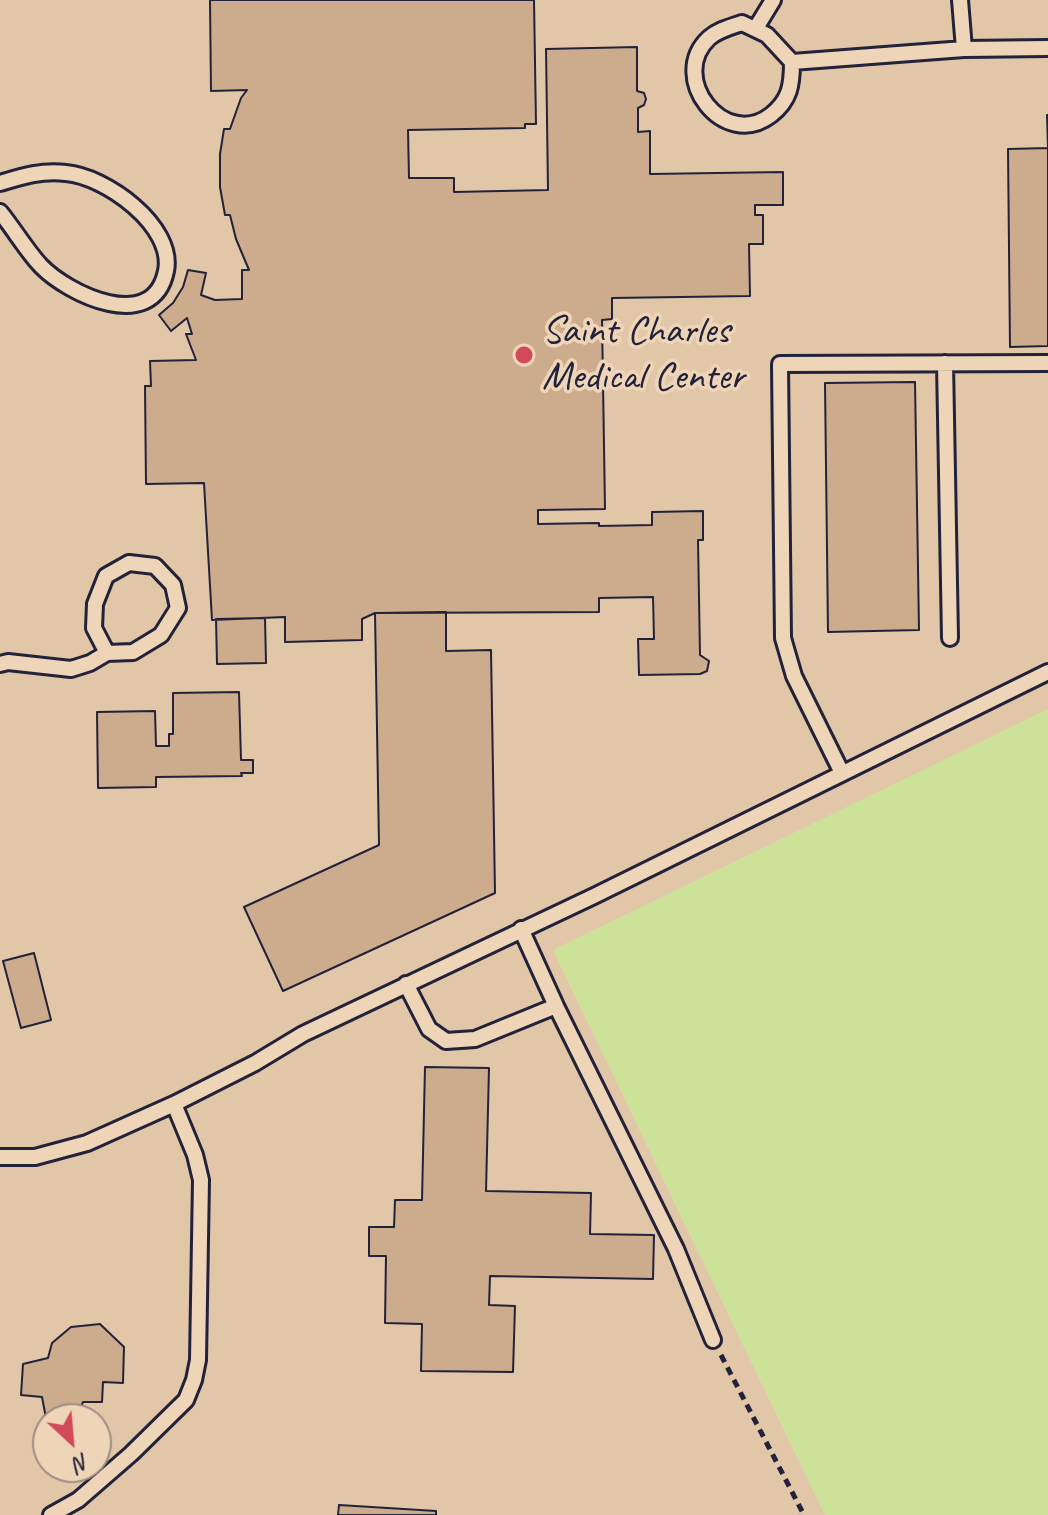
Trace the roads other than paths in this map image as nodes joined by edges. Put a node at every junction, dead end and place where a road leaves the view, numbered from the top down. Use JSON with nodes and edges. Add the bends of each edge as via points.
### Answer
{"nodes":[{"id":1,"x":773,"y":0,"type":"edge"},
{"id":2,"x":960,"y":0,"type":"edge"},
{"id":3,"x":756,"y":28,"type":"junction"},
{"id":4,"x":1048,"y":48,"type":"edge"},
{"id":5,"x":964,"y":49,"type":"junction"},
{"id":6,"x":792,"y":62,"type":"junction"},
{"id":7,"x":0,"y":183,"type":"edge"},
{"id":8,"x":0,"y":212,"type":"edge"},
{"id":9,"x":945,"y":363,"type":"junction"},
{"id":10,"x":1048,"y":363,"type":"edge"},
{"id":11,"x":950,"y":638,"type":"dead end"},
{"id":12,"x":107,"y":653,"type":"junction"},
{"id":13,"x":3,"y":661,"type":"edge"},
{"id":14,"x":1048,"y":672,"type":"edge"},
{"id":15,"x":842,"y":773,"type":"junction"},
{"id":16,"x":521,"y":929,"type":"junction"},
{"id":17,"x":406,"y":984,"type":"junction"},
{"id":18,"x":556,"y":1006,"type":"junction"},
{"id":19,"x":174,"y":1104,"type":"junction"},
{"id":20,"x":0,"y":1157,"type":"edge"},
{"id":21,"x":713,"y":1340,"type":"road end"},
{"id":22,"x":51,"y":1515,"type":"edge"}],
"edges":[{"from":1,"to":3,"type":"lane"},
{"from":2,"to":5,"type":"lane"},
{"from":3,"to":6,"type":"lane"},
{"from":3,"to":6,"type":"lane","via":[[742,23],[722,29],[699,50],[694,70],[697,91],[709,111],[745,126],[763,121],[784,105],[792,85]]},
{"from":4,"to":5,"type":"lane"},
{"from":5,"to":6,"type":"lane"},
{"from":7,"to":8,"type":"lane","via":[[38,171],[91,178],[151,221],[165,250],[166,271],[156,293],[134,306],[109,304],[76,292],[42,267]]},
{"from":9,"to":10,"type":"lane"},
{"from":9,"to":11,"type":"lane"},
{"from":9,"to":15,"type":"lane","via":[[780,364],[783,638],[794,676]]},
{"from":12,"to":12,"type":"lane","via":[[133,652],[161,635],[178,608],[173,585],[155,566],[129,563],[106,576],[95,604],[94,628]]},
{"from":12,"to":13,"type":"lane","via":[[71,669]]},
{"from":14,"to":15,"type":"lane"},
{"from":15,"to":16,"type":"lane"},
{"from":16,"to":17,"type":"lane"},
{"from":16,"to":18,"type":"lane"},
{"from":17,"to":18,"type":"lane","via":[[429,1029],[446,1041],[475,1039]]},
{"from":17,"to":19,"type":"lane"},
{"from":18,"to":21,"type":"lane","via":[[676,1249]]},
{"from":19,"to":20,"type":"lane","via":[[87,1143],[35,1157]]},
{"from":19,"to":22,"type":"lane","via":[[201,1180],[194,1380],[186,1400],[131,1454],[78,1500]]}]}
